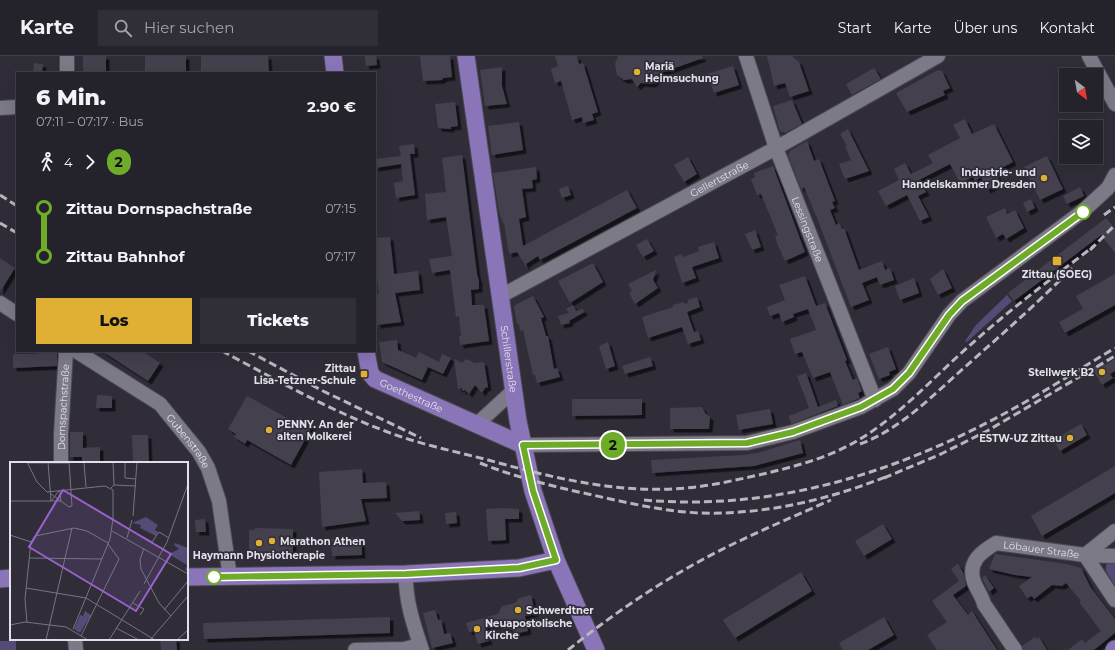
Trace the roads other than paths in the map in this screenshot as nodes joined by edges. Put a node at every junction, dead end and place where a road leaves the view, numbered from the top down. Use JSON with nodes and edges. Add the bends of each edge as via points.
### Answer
{"nodes":[{"id":1,"x":67,"y":56,"type":"edge"},
{"id":2,"x":333,"y":56,"type":"edge"},
{"id":3,"x":466,"y":56,"type":"edge"},
{"id":4,"x":746,"y":56,"type":"edge"},
{"id":5,"x":938,"y":56,"type":"edge"},
{"id":6,"x":1089,"y":56,"type":"edge"},
{"id":7,"x":67,"y":72,"type":"edge"},
{"id":8,"x":335,"y":72,"type":"edge"},
{"id":9,"x":1115,"y":104,"type":"edge"},
{"id":10,"x":16,"y":107,"type":"edge"},
{"id":11,"x":0,"y":108,"type":"edge"},
{"id":12,"x":776,"y":148,"type":"junction"},
{"id":13,"x":1115,"y":175,"type":"edge"},
{"id":14,"x":499,"y":297,"type":"junction"},
{"id":15,"x":0,"y":303,"type":"edge"},
{"id":16,"x":16,"y":313,"type":"edge"},
{"id":17,"x":66,"y":352,"type":"edge"},
{"id":18,"x":78,"y":352,"type":"edge"},
{"id":19,"x":366,"y":352,"type":"edge"},
{"id":20,"x":512,"y":392,"type":"junction"},
{"id":21,"x":875,"y":400,"type":"junction"},
{"id":22,"x":476,"y":425,"type":"junction"},
{"id":23,"x":523,"y":445,"type":"junction"},
{"id":24,"x":61,"y":462,"type":"edge"},
{"id":25,"x":1115,"y":531,"type":"edge"},
{"id":26,"x":1085,"y":555,"type":"junction"},
{"id":27,"x":1115,"y":556,"type":"edge"},
{"id":28,"x":556,"y":560,"type":"junction"},
{"id":29,"x":406,"y":574,"type":"junction"},
{"id":30,"x":188,"y":577,"type":"edge"},
{"id":31,"x":230,"y":577,"type":"junction"},
{"id":32,"x":1115,"y":600,"type":"edge"},
{"id":33,"x":75,"y":640,"type":"edge"},
{"id":34,"x":421,"y":647,"type":"edge"},
{"id":35,"x":76,"y":650,"type":"edge"},
{"id":36,"x":355,"y":650,"type":"edge"},
{"id":37,"x":596,"y":650,"type":"edge"},
{"id":38,"x":1015,"y":650,"type":"edge"}],
"edges":[{"from":1,"to":7,"type":"street"},
{"from":2,"to":8,"type":"main road"},
{"from":3,"to":14,"type":"main road","name":"Schillerstraße"},
{"from":4,"to":12,"type":"street","name":"Lessingstraße"},
{"from":5,"to":12,"type":"street","name":"Gellertstraße"},
{"from":6,"to":9,"type":"street"},
{"from":10,"to":11,"type":"street"},
{"from":12,"to":14,"type":"street","name":"Gellertstraße"},
{"from":12,"to":21,"type":"street","name":"Lessingstraße"},
{"from":13,"to":21,"type":"street","via":[[1108,188],[1083,211],[962,301],[949,315],[909,373],[893,389]]},
{"from":14,"to":20,"type":"main road","name":"Schillerstraße"},
{"from":15,"to":16,"type":"street"},
{"from":17,"to":24,"type":"street","name":"Dornspachstraße"},
{"from":18,"to":31,"type":"street","name":"Gubenstraße","via":[[160,404],[199,452],[210,473],[219,501]]},
{"from":19,"to":22,"type":"main road","name":"Goethestraße","via":[[370,373],[375,379]]},
{"from":20,"to":22,"type":"street"},
{"from":20,"to":23,"type":"main road","name":"Schillerstraße"},
{"from":21,"to":23,"type":"street","via":[[793,432],[747,443]]},
{"from":22,"to":23,"type":"main road","name":"Goethestraße"},
{"from":23,"to":28,"type":"main road","name":"Schillerstraße","via":[[533,491]]},
{"from":25,"to":26,"type":"street"},
{"from":26,"to":27,"type":"street","name":"Löbauer Straße"},
{"from":26,"to":32,"type":"street"},
{"from":26,"to":38,"type":"street","name":"Löbauer Straße","via":[[996,543],[976,556],[972,564],[973,581],[984,604]]},
{"from":28,"to":29,"type":"main road","via":[[519,568]]},
{"from":28,"to":37,"type":"main road","name":"Schillerstraße"},
{"from":29,"to":31,"type":"main road"},
{"from":29,"to":34,"type":"street","via":[[411,615]]},
{"from":30,"to":31,"type":"main road"},
{"from":33,"to":35,"type":"street"},
{"from":34,"to":36,"type":"street"}]}
